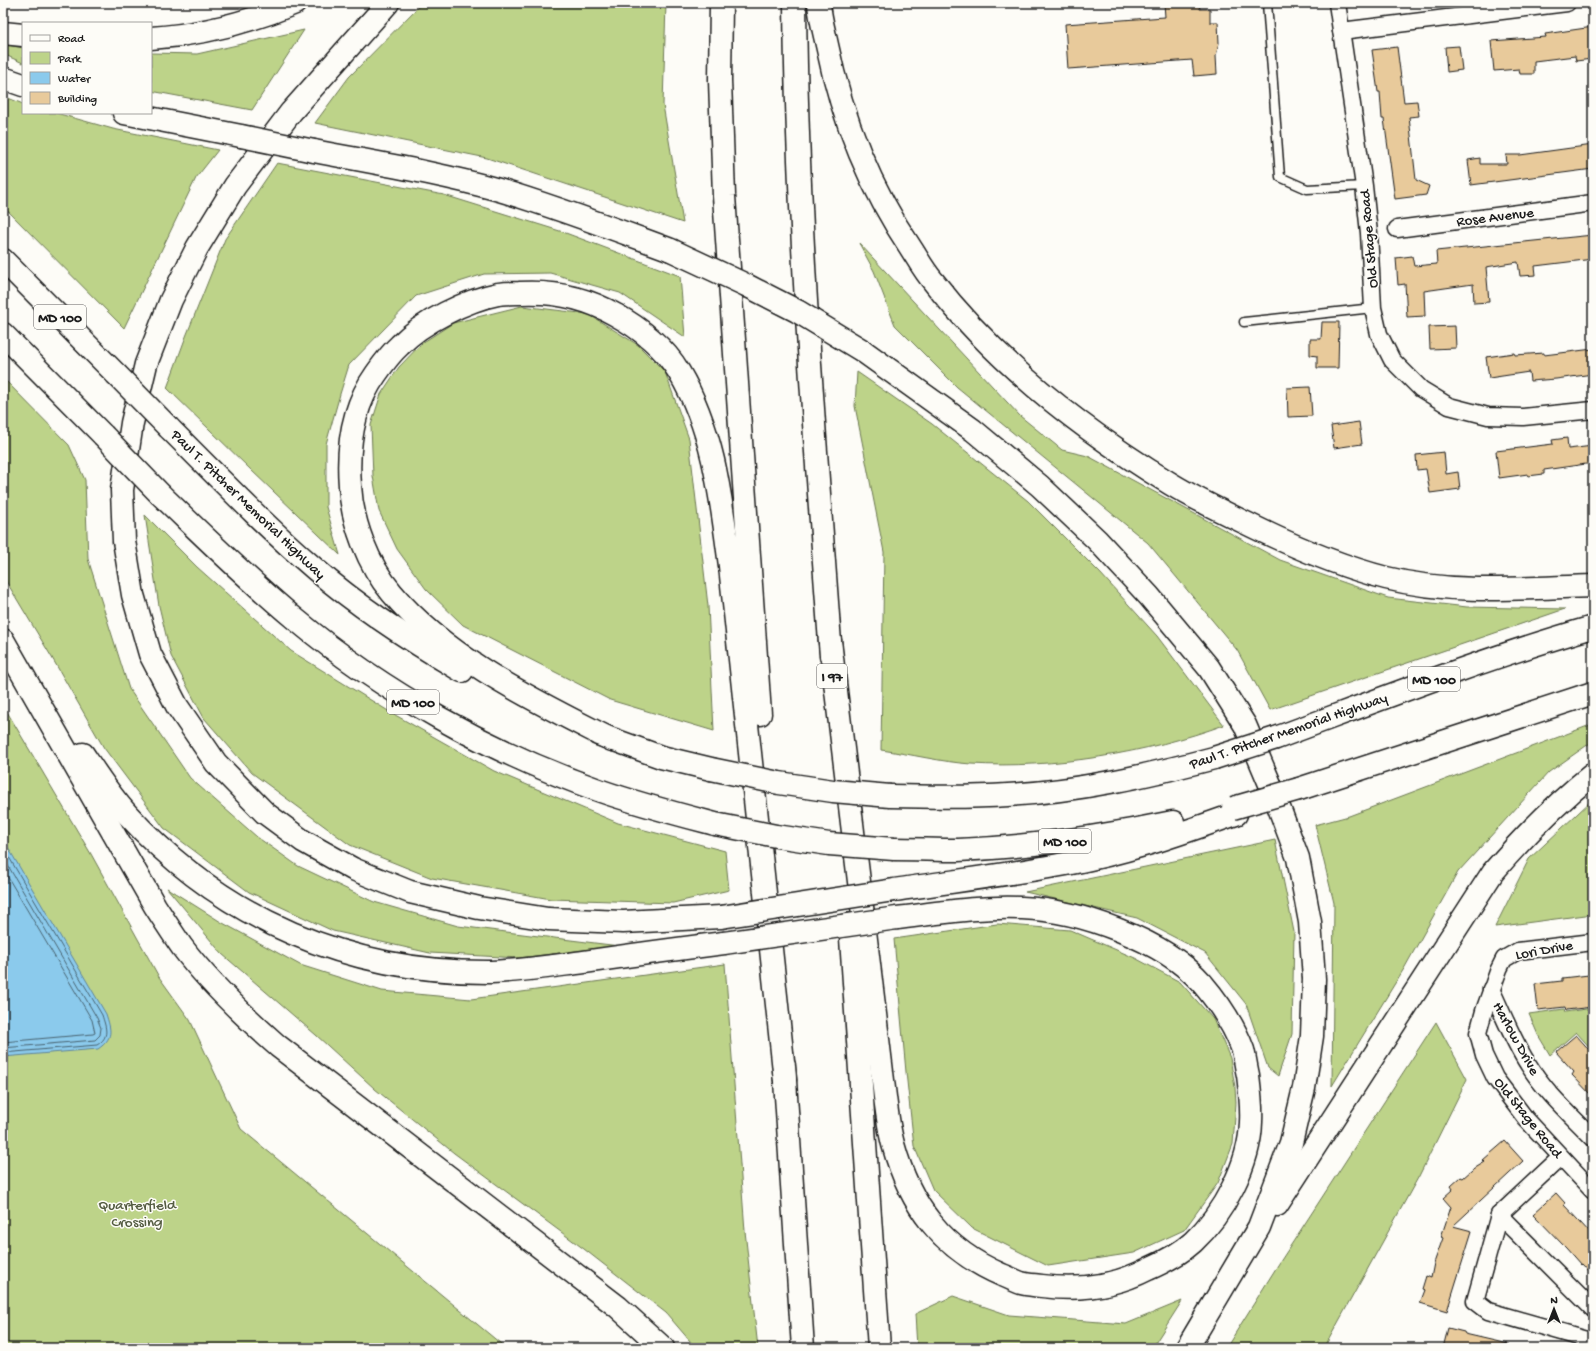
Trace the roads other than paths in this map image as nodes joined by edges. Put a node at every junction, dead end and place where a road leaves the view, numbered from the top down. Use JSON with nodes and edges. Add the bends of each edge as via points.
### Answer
{"nodes":[{"id":1,"x":295,"y":3,"type":"edge"},
{"id":2,"x":388,"y":3,"type":"edge"},
{"id":3,"x":721,"y":3,"type":"edge"},
{"id":4,"x":795,"y":3,"type":"edge"},
{"id":5,"x":819,"y":3,"type":"edge"},
{"id":6,"x":1267,"y":3,"type":"edge"},
{"id":7,"x":1337,"y":3,"type":"edge"},
{"id":8,"x":1567,"y":3,"type":"edge"},
{"id":9,"x":1534,"y":5,"type":"edge"},
{"id":10,"x":1341,"y":31,"type":"junction"},
{"id":11,"x":3,"y":33,"type":"edge"},
{"id":12,"x":22,"y":35,"type":"edge"},
{"id":13,"x":152,"y":38,"type":"edge"},
{"id":14,"x":3,"y":78,"type":"edge"},
{"id":15,"x":22,"y":85,"type":"edge"},
{"id":16,"x":129,"y":114,"type":"edge"},
{"id":17,"x":1364,"y":186,"type":"junction"},
{"id":18,"x":1593,"y":203,"type":"edge"},
{"id":19,"x":1397,"y":229,"type":"dead end"},
{"id":20,"x":3,"y":260,"type":"edge"},
{"id":21,"x":1373,"y":308,"type":"junction"},
{"id":22,"x":1244,"y":322,"type":"dead end"},
{"id":23,"x":3,"y":334,"type":"edge"},
{"id":24,"x":1593,"y":410,"type":"edge"},
{"id":25,"x":1593,"y":586,"type":"edge"},
{"id":26,"x":1593,"y":627,"type":"edge"},
{"id":27,"x":3,"y":633,"type":"edge"},
{"id":28,"x":3,"y":640,"type":"edge"},
{"id":29,"x":830,"y":641,"type":"junction"},
{"id":30,"x":1593,"y":694,"type":"edge"},
{"id":31,"x":612,"y":740,"type":"junction"},
{"id":32,"x":1593,"y":774,"type":"edge"},
{"id":33,"x":1234,"y":811,"type":"junction"},
{"id":34,"x":1593,"y":942,"type":"edge"},
{"id":35,"x":1491,"y":989,"type":"junction"},
{"id":36,"x":1484,"y":1011,"type":"joint"},
{"id":37,"x":785,"y":1080,"type":"junction"},
{"id":38,"x":1593,"y":1138,"type":"edge"},
{"id":39,"x":1561,"y":1157,"type":"junction"},
{"id":40,"x":1593,"y":1191,"type":"edge"},
{"id":41,"x":1499,"y":1215,"type":"junction"},
{"id":42,"x":1216,"y":1300,"type":"junction"},
{"id":43,"x":1593,"y":1309,"type":"edge"},
{"id":44,"x":1593,"y":1342,"type":"edge"},
{"id":45,"x":663,"y":1348,"type":"edge"},
{"id":46,"x":803,"y":1348,"type":"edge"},
{"id":47,"x":879,"y":1348,"type":"edge"},
{"id":48,"x":1187,"y":1348,"type":"edge"}],
"edges":[{"from":1,"to":13,"type":"highway","via":[[269,14],[217,28]]},
{"from":2,"to":33,"type":"highway","bridge":true,"via":[[291,112],[235,186],[197,248],[171,300],[146,364],[132,423],[122,490],[124,541],[132,595],[150,654],[177,706],[216,763],[265,813],[303,841],[353,869],[410,892],[479,908],[548,919],[623,922],[721,917],[1090,859],[1178,835]]},
{"from":3,"to":37,"type":"highway","via":[[720,80],[724,196]]},
{"from":4,"to":29,"type":"highway","number":"I 97","via":[[800,196]]},
{"from":5,"to":25,"type":"highway","via":[[842,108],[876,192],[901,235],[932,281],[974,328],[1057,404],[1115,447],[1173,485],[1288,544],[1340,564],[1387,578],[1430,586],[1476,590]]},
{"from":6,"to":17,"type":"lane","via":[[1280,177],[1307,189]]},
{"from":7,"to":10,"type":"street","name":"Old Stage Road"},
{"from":8,"to":9,"type":"street"},
{"from":9,"to":10,"type":"street"},
{"from":10,"to":17,"type":"street","name":"Old Stage Road"},
{"from":11,"to":12,"type":"highway"},
{"from":14,"to":15,"type":"highway"},
{"from":16,"to":42,"type":"highway","bridge":true,"via":[[430,173],[498,190],[570,212],[671,250],[746,285],[790,307],[863,351],[973,430],[1040,486],[1097,540],[1149,596],[1209,668],[1245,725],[1298,858],[1310,922],[1314,979],[1311,1043],[1291,1143],[1259,1227]]},
{"from":17,"to":21,"type":"street","name":"Old Stage Road"},
{"from":18,"to":19,"type":"street","name":"Rose Avenue"},
{"from":20,"to":31,"type":"highway","name":"Paul T. Pitcher Memorial Highway","number":"MD 100","bridge":true,"via":[[274,532],[316,570],[362,606],[426,650],[538,712]]},
{"from":21,"to":22,"type":"lane"},
{"from":21,"to":24,"type":"street","name":"Old Stage Road","via":[[1379,334],[1392,360],[1421,389],[1449,406],[1488,416],[1522,417]]},
{"from":23,"to":33,"type":"highway","number":"MD 100","bridge":true,"via":[[161,495],[249,579],[338,652],[406,698],[466,732],[526,761],[601,791],[715,824],[776,836],[894,849],[1014,847],[1070,841]]},
{"from":26,"to":31,"type":"highway","name":"Paul T. Pitcher Memorial Highway","number":"MD 100","bridge":true,"via":[[1452,672],[1276,738],[1214,758],[1162,772],[1060,790],[951,798],[833,791],[711,769],[661,757]]},
{"from":27,"to":29,"type":"highway","bridge":true,"via":[[92,767],[127,814],[163,850],[201,882],[238,907],[283,930],[346,953],[392,964],[440,970],[493,972],[724,943],[897,918],[978,909],[1023,908],[1063,914],[1101,924],[1136,937],[1172,957],[1200,981],[1225,1012],[1243,1050],[1250,1091],[1251,1124],[1245,1159],[1216,1215],[1192,1242],[1168,1259],[1132,1278],[1097,1287],[1060,1288],[1022,1283],[983,1267],[951,1245],[924,1215],[905,1181],[892,1142],[886,1105]]},
{"from":28,"to":45,"type":"highway","via":[[156,906],[183,947],[233,1005],[278,1046],[618,1307]]},
{"from":29,"to":47,"type":"highway","number":"I 97"},
{"from":30,"to":33,"type":"highway","bridge":true},
{"from":31,"to":37,"type":"highway","via":[[522,694],[448,646],[391,592],[371,560],[357,529],[348,466],[352,432],[360,405],[375,376],[400,345],[427,324],[462,305],[498,294],[534,292],[571,296],[602,306],[630,322],[657,344],[677,369],[695,403],[708,438],[719,484],[729,558]]},
{"from":32,"to":42,"type":"highway","via":[[1565,796],[1532,828],[1493,872]]},
{"from":34,"to":35,"type":"street","name":"Lori Drive","via":[[1510,954],[1504,959]]},
{"from":35,"to":36,"type":"street","name":"Lori Drive"},
{"from":35,"to":38,"type":"street","name":"Harlow Drive","via":[[1528,1065]]},
{"from":36,"to":39,"type":"street","name":"Old Stage Road","via":[[1478,1033],[1484,1055],[1495,1078],[1526,1119]]},
{"from":37,"to":46,"type":"highway"},
{"from":39,"to":40,"type":"street","name":"Old Stage Road"},
{"from":39,"to":41,"type":"street"},
{"from":41,"to":43,"type":"street"},
{"from":41,"to":44,"type":"street","via":[[1475,1301],[1488,1311]]},
{"from":42,"to":48,"type":"highway"}]}
